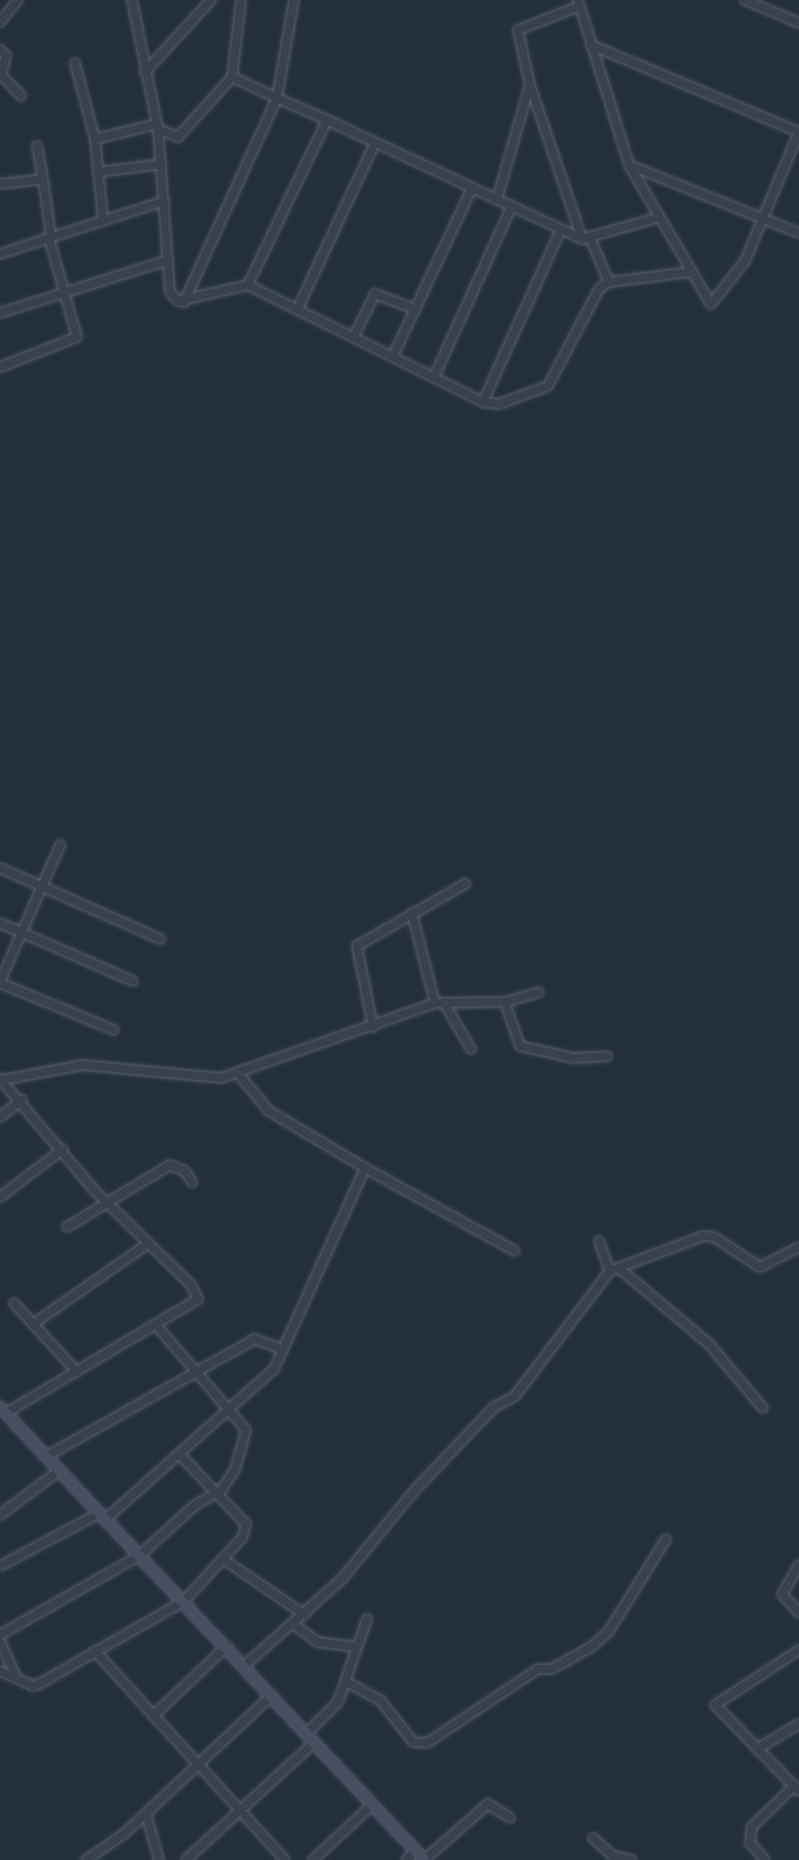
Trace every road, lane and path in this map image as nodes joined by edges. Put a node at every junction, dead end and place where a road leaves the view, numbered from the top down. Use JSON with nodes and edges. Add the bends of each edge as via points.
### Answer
{"nodes":[{"id":1,"x":18,"y":0,"type":"edge"},
{"id":2,"x":132,"y":0,"type":"edge"},
{"id":3,"x":211,"y":0,"type":"edge"},
{"id":4,"x":241,"y":0,"type":"edge"},
{"id":5,"x":294,"y":0,"type":"edge"},
{"id":6,"x":745,"y":0,"type":"edge"},
{"id":7,"x":579,"y":3,"type":"edge"},
{"id":8,"x":0,"y":22,"type":"edge"},
{"id":9,"x":799,"y":23,"type":"edge"},
{"id":10,"x":591,"y":45,"type":"junction"},
{"id":11,"x":0,"y":50,"type":"edge"},
{"id":12,"x":75,"y":63,"type":"dead end"},
{"id":13,"x":145,"y":72,"type":"junction"},
{"id":14,"x":232,"y":77,"type":"junction"},
{"id":15,"x":530,"y":85,"type":"junction"},
{"id":16,"x":21,"y":96,"type":"dead end"},
{"id":17,"x":277,"y":98,"type":"junction"},
{"id":18,"x":327,"y":120,"type":"junction"},
{"id":19,"x":157,"y":127,"type":"junction"},
{"id":20,"x":799,"y":132,"type":"edge"},
{"id":21,"x":95,"y":139,"type":"junction"},
{"id":22,"x":375,"y":142,"type":"junction"},
{"id":23,"x":37,"y":146,"type":"dead end"},
{"id":24,"x":162,"y":164,"type":"junction"},
{"id":25,"x":629,"y":165,"type":"junction"},
{"id":26,"x":98,"y":172,"type":"junction"},
{"id":27,"x":43,"y":179,"type":"junction"},
{"id":28,"x":0,"y":184,"type":"edge"},
{"id":29,"x":472,"y":188,"type":"junction"},
{"id":30,"x":497,"y":199,"type":"junction"},
{"id":31,"x":164,"y":201,"type":"junction"},
{"id":32,"x":512,"y":206,"type":"junction"},
{"id":33,"x":656,"y":218,"type":"junction"},
{"id":34,"x":764,"y":218,"type":"junction"},
{"id":35,"x":103,"y":220,"type":"junction"},
{"id":36,"x":561,"y":229,"type":"junction"},
{"id":37,"x":799,"y":233,"type":"edge"},
{"id":38,"x":50,"y":238,"type":"junction"},
{"id":39,"x":586,"y":238,"type":"junction"},
{"id":40,"x":0,"y":254,"type":"edge"},
{"id":41,"x":168,"y":260,"type":"junction"},
{"id":42,"x":689,"y":272,"type":"junction"},
{"id":43,"x":609,"y":282,"type":"junction"},
{"id":44,"x":248,"y":285,"type":"junction"},
{"id":45,"x":64,"y":291,"type":"junction"},
{"id":46,"x":184,"y":302,"type":"junction"},
{"id":47,"x":298,"y":308,"type":"junction"},
{"id":48,"x":415,"y":309,"type":"junction"},
{"id":49,"x":0,"y":313,"type":"edge"},
{"id":50,"x":354,"y":336,"type":"junction"},
{"id":51,"x":393,"y":357,"type":"junction"},
{"id":52,"x":0,"y":368,"type":"edge"},
{"id":53,"x":434,"y":377,"type":"junction"},
{"id":54,"x":483,"y":402,"type":"junction"},
{"id":55,"x":60,"y":844,"type":"dead end"},
{"id":56,"x":0,"y":868,"type":"edge"},
{"id":57,"x":42,"y":884,"type":"junction"},
{"id":58,"x":465,"y":884,"type":"dead end"},
{"id":59,"x":412,"y":914,"type":"junction"},
{"id":60,"x":0,"y":923,"type":"edge"},
{"id":61,"x":21,"y":932,"type":"junction"},
{"id":62,"x":160,"y":939,"type":"dead end"},
{"id":63,"x":133,"y":981,"type":"dead end"},
{"id":64,"x":0,"y":983,"type":"edge"},
{"id":65,"x":539,"y":992,"type":"dead end"},
{"id":66,"x":505,"y":1002,"type":"junction"},
{"id":67,"x":444,"y":1003,"type":"junction"},
{"id":68,"x":435,"y":1004,"type":"junction"},
{"id":69,"x":373,"y":1027,"type":"junction"},
{"id":70,"x":114,"y":1030,"type":"dead end"},
{"id":71,"x":471,"y":1049,"type":"dead end"},
{"id":72,"x":607,"y":1056,"type":"dead end"},
{"id":73,"x":239,"y":1075,"type":"junction"},
{"id":74,"x":1,"y":1079,"type":"edge"},
{"id":75,"x":22,"y":1100,"type":"junction"},
{"id":76,"x":0,"y":1117,"type":"edge"},
{"id":77,"x":63,"y":1149,"type":"junction"},
{"id":78,"x":365,"y":1168,"type":"junction"},
{"id":79,"x":192,"y":1182,"type":"dead end"},
{"id":80,"x":0,"y":1197,"type":"edge"},
{"id":81,"x":106,"y":1200,"type":"junction"},
{"id":82,"x":68,"y":1227,"type":"dead end"},
{"id":83,"x":599,"y":1241,"type":"dead end"},
{"id":84,"x":149,"y":1243,"type":"junction"},
{"id":85,"x":799,"y":1247,"type":"edge"},
{"id":86,"x":515,"y":1251,"type":"dead end"},
{"id":87,"x":620,"y":1269,"type":"junction"},
{"id":88,"x":610,"y":1271,"type":"junction"},
{"id":89,"x":14,"y":1303,"type":"dead end"},
{"id":90,"x":33,"y":1324,"type":"junction"},
{"id":91,"x":157,"y":1326,"type":"junction"},
{"id":92,"x":283,"y":1350,"type":"junction"},
{"id":93,"x":77,"y":1372,"type":"junction"},
{"id":94,"x":200,"y":1372,"type":"junction"},
{"id":95,"x":230,"y":1408,"type":"junction"},
{"id":96,"x":763,"y":1408,"type":"dead end"},
{"id":97,"x":3,"y":1410,"type":"edge"},
{"id":98,"x":179,"y":1454,"type":"junction"},
{"id":99,"x":46,"y":1456,"type":"junction"},
{"id":100,"x":60,"y":1470,"type":"junction"},
{"id":101,"x":214,"y":1492,"type":"junction"},
{"id":102,"x":0,"y":1515,"type":"edge"},
{"id":103,"x":103,"y":1516,"type":"junction"},
{"id":104,"x":666,"y":1539,"type":"dead end"},
{"id":105,"x":140,"y":1555,"type":"junction"},
{"id":106,"x":223,"y":1559,"type":"junction"},
{"id":107,"x":2,"y":1565,"type":"dead end"},
{"id":108,"x":799,"y":1565,"type":"edge"},
{"id":109,"x":184,"y":1601,"type":"junction"},
{"id":110,"x":799,"y":1613,"type":"edge"},
{"id":111,"x":305,"y":1615,"type":"junction"},
{"id":112,"x":368,"y":1619,"type":"dead end"},
{"id":113,"x":294,"y":1624,"type":"junction"},
{"id":114,"x":0,"y":1635,"type":"edge"},
{"id":115,"x":0,"y":1641,"type":"edge"},
{"id":116,"x":227,"y":1646,"type":"junction"},
{"id":117,"x":357,"y":1647,"type":"junction"},
{"id":118,"x":799,"y":1650,"type":"edge"},
{"id":119,"x":95,"y":1651,"type":"junction"},
{"id":120,"x":245,"y":1665,"type":"junction"},
{"id":121,"x":0,"y":1671,"type":"edge"},
{"id":122,"x":16,"y":1677,"type":"junction"},
{"id":123,"x":347,"y":1682,"type":"junction"},
{"id":124,"x":272,"y":1695,"type":"junction"},
{"id":125,"x":153,"y":1716,"type":"junction"},
{"id":126,"x":799,"y":1724,"type":"edge"},
{"id":127,"x":307,"y":1733,"type":"junction"},
{"id":128,"x":315,"y":1742,"type":"junction"},
{"id":129,"x":757,"y":1749,"type":"junction"},
{"id":130,"x":199,"y":1764,"type":"junction"},
{"id":131,"x":796,"y":1789,"type":"edge"},
{"id":132,"x":373,"y":1804,"type":"junction"},
{"id":133,"x":240,"y":1810,"type":"junction"},
{"id":134,"x":146,"y":1814,"type":"junction"},
{"id":135,"x":510,"y":1818,"type":"dead end"},
{"id":136,"x":593,"y":1838,"type":"dead end"},
{"id":137,"x":416,"y":1850,"type":"junction"},
{"id":138,"x":90,"y":1859,"type":"edge"},
{"id":139,"x":159,"y":1860,"type":"edge"},
{"id":140,"x":186,"y":1860,"type":"edge"},
{"id":141,"x":285,"y":1860,"type":"edge"},
{"id":142,"x":313,"y":1860,"type":"edge"},
{"id":143,"x":406,"y":1860,"type":"edge"},
{"id":144,"x":424,"y":1860,"type":"edge"},
{"id":145,"x":632,"y":1860,"type":"edge"},
{"id":146,"x":765,"y":1860,"type":"edge"}],
"edges":[{"from":1,"to":8,"type":"street"},
{"from":2,"to":13,"type":"street"},
{"from":3,"to":13,"type":"street"},
{"from":4,"to":14,"type":"street"},
{"from":5,"to":17,"type":"street"},
{"from":6,"to":9,"type":"street"},
{"from":7,"to":10,"type":"street"},
{"from":7,"to":15,"type":"street","via":[[518,30]]},
{"from":10,"to":20,"type":"street"},
{"from":10,"to":25,"type":"street"},
{"from":11,"to":16,"type":"street","via":[[6,55],[0,75]]},
{"from":12,"to":21,"type":"street"},
{"from":13,"to":19,"type":"street"},
{"from":14,"to":17,"type":"street"},
{"from":14,"to":19,"type":"street","via":[[178,137]]},
{"from":15,"to":30,"type":"street"},
{"from":15,"to":39,"type":"street"},
{"from":17,"to":18,"type":"street"},
{"from":17,"to":46,"type":"street"},
{"from":18,"to":22,"type":"street"},
{"from":18,"to":44,"type":"street"},
{"from":19,"to":21,"type":"street"},
{"from":19,"to":24,"type":"street"},
{"from":20,"to":34,"type":"street"},
{"from":21,"to":26,"type":"street"},
{"from":22,"to":29,"type":"street"},
{"from":22,"to":47,"type":"street"},
{"from":23,"to":27,"type":"street"},
{"from":24,"to":26,"type":"street"},
{"from":24,"to":31,"type":"street"},
{"from":25,"to":33,"type":"street"},
{"from":25,"to":34,"type":"street"},
{"from":26,"to":35,"type":"street"},
{"from":27,"to":28,"type":"street"},
{"from":27,"to":38,"type":"street"},
{"from":29,"to":30,"type":"street"},
{"from":29,"to":48,"type":"street"},
{"from":30,"to":32,"type":"street"},
{"from":31,"to":35,"type":"street"},
{"from":31,"to":41,"type":"street"},
{"from":32,"to":36,"type":"street"},
{"from":32,"to":53,"type":"street"},
{"from":33,"to":39,"type":"street"},
{"from":33,"to":42,"type":"street"},
{"from":34,"to":37,"type":"street"},
{"from":34,"to":42,"type":"street","via":[[745,261],[714,304]]},
{"from":35,"to":38,"type":"street"},
{"from":36,"to":39,"type":"street"},
{"from":36,"to":54,"type":"street"},
{"from":38,"to":40,"type":"street"},
{"from":38,"to":45,"type":"street"},
{"from":39,"to":43,"type":"street"},
{"from":41,"to":45,"type":"street"},
{"from":41,"to":46,"type":"street","via":[[170,292]]},
{"from":42,"to":43,"type":"street"},
{"from":43,"to":54,"type":"street","via":[[587,305],[548,386],[499,404]]},
{"from":44,"to":46,"type":"street"},
{"from":44,"to":47,"type":"street"},
{"from":45,"to":49,"type":"street"},
{"from":45,"to":52,"type":"street","via":[[77,340]]},
{"from":47,"to":50,"type":"street"},
{"from":48,"to":50,"type":"street","via":[[375,294]]},
{"from":48,"to":51,"type":"street"},
{"from":50,"to":51,"type":"street"},
{"from":51,"to":53,"type":"street"},
{"from":53,"to":54,"type":"street"},
{"from":55,"to":57,"type":"street"},
{"from":56,"to":57,"type":"street"},
{"from":57,"to":61,"type":"street"},
{"from":57,"to":62,"type":"street"},
{"from":58,"to":59,"type":"street"},
{"from":59,"to":68,"type":"street"},
{"from":59,"to":69,"type":"street","via":[[357,946]]},
{"from":60,"to":61,"type":"street"},
{"from":61,"to":63,"type":"street"},
{"from":61,"to":64,"type":"street"},
{"from":64,"to":70,"type":"street"},
{"from":65,"to":66,"type":"street"},
{"from":66,"to":67,"type":"street"},
{"from":66,"to":72,"type":"street","via":[[520,1046],[573,1058]]},
{"from":67,"to":68,"type":"street"},
{"from":67,"to":71,"type":"street"},
{"from":68,"to":69,"type":"street"},
{"from":69,"to":73,"type":"street"},
{"from":73,"to":74,"type":"street","via":[[198,1080],[82,1065]]},
{"from":73,"to":78,"type":"street","via":[[269,1111]]},
{"from":74,"to":75,"type":"street"},
{"from":75,"to":76,"type":"street"},
{"from":75,"to":77,"type":"street"},
{"from":77,"to":80,"type":"street"},
{"from":77,"to":81,"type":"street"},
{"from":78,"to":86,"type":"street"},
{"from":78,"to":92,"type":"street"},
{"from":79,"to":81,"type":"street","via":[[185,1171],[170,1165]]},
{"from":81,"to":82,"type":"street"},
{"from":81,"to":84,"type":"street"},
{"from":83,"to":88,"type":"street"},
{"from":84,"to":90,"type":"street"},
{"from":84,"to":91,"type":"street","via":[[198,1299]]},
{"from":85,"to":87,"type":"street","via":[[760,1267],[714,1237],[703,1236]]},
{"from":87,"to":88,"type":"street"},
{"from":87,"to":96,"type":"street","via":[[708,1343]]},
{"from":88,"to":111,"type":"street","via":[[515,1396],[493,1408],[446,1455],[375,1544]]},
{"from":89,"to":90,"type":"street"},
{"from":90,"to":93,"type":"street"},
{"from":91,"to":93,"type":"street"},
{"from":91,"to":94,"type":"street"},
{"from":92,"to":94,"type":"street","via":[[255,1340]]},
{"from":92,"to":95,"type":"street","via":[[274,1369]]},
{"from":93,"to":97,"type":"street"},
{"from":94,"to":95,"type":"street"},
{"from":94,"to":99,"type":"street"},
{"from":95,"to":98,"type":"street"},
{"from":95,"to":101,"type":"street","via":[[247,1435],[235,1470]]},
{"from":97,"to":99,"type":"street"},
{"from":98,"to":101,"type":"street"},
{"from":98,"to":103,"type":"street"},
{"from":99,"to":100,"type":"street"},
{"from":100,"to":102,"type":"street"},
{"from":100,"to":103,"type":"street"},
{"from":101,"to":105,"type":"street"},
{"from":101,"to":106,"type":"street","via":[[247,1528]]},
{"from":103,"to":105,"type":"street"},
{"from":103,"to":107,"type":"street"},
{"from":104,"to":123,"type":"street","via":[[609,1631],[594,1645],[552,1669],[538,1669],[427,1743],[413,1742],[380,1700]]},
{"from":105,"to":109,"type":"street"},
{"from":105,"to":114,"type":"street"},
{"from":106,"to":109,"type":"street"},
{"from":106,"to":111,"type":"street"},
{"from":108,"to":110,"type":"street","via":[[782,1594]]},
{"from":109,"to":116,"type":"street"},
{"from":109,"to":119,"type":"street"},
{"from":111,"to":113,"type":"street"},
{"from":112,"to":117,"type":"street"},
{"from":113,"to":117,"type":"street","via":[[317,1642]]},
{"from":113,"to":120,"type":"street"},
{"from":115,"to":122,"type":"street"},
{"from":116,"to":120,"type":"street"},
{"from":116,"to":125,"type":"street"},
{"from":117,"to":123,"type":"street"},
{"from":118,"to":129,"type":"street","via":[[716,1701]]},
{"from":119,"to":122,"type":"street","via":[[33,1686]]},
{"from":119,"to":125,"type":"street"},
{"from":120,"to":124,"type":"street"},
{"from":121,"to":122,"type":"street"},
{"from":123,"to":127,"type":"street","via":[[338,1702]]},
{"from":124,"to":127,"type":"street"},
{"from":124,"to":130,"type":"street"},
{"from":125,"to":130,"type":"street"},
{"from":126,"to":129,"type":"street"},
{"from":127,"to":128,"type":"street"},
{"from":128,"to":132,"type":"street"},
{"from":128,"to":133,"type":"street"},
{"from":129,"to":131,"type":"street"},
{"from":130,"to":133,"type":"street"},
{"from":130,"to":134,"type":"street"},
{"from":131,"to":146,"type":"street","via":[[752,1827],[750,1843]]},
{"from":132,"to":137,"type":"street"},
{"from":132,"to":142,"type":"street"},
{"from":133,"to":140,"type":"street"},
{"from":133,"to":141,"type":"street"},
{"from":134,"to":138,"type":"street"},
{"from":134,"to":139,"type":"street"},
{"from":135,"to":144,"type":"street","via":[[488,1804]]},
{"from":136,"to":145,"type":"street","via":[[613,1856]]},
{"from":137,"to":143,"type":"street"},
{"from":137,"to":144,"type":"street"}]}
